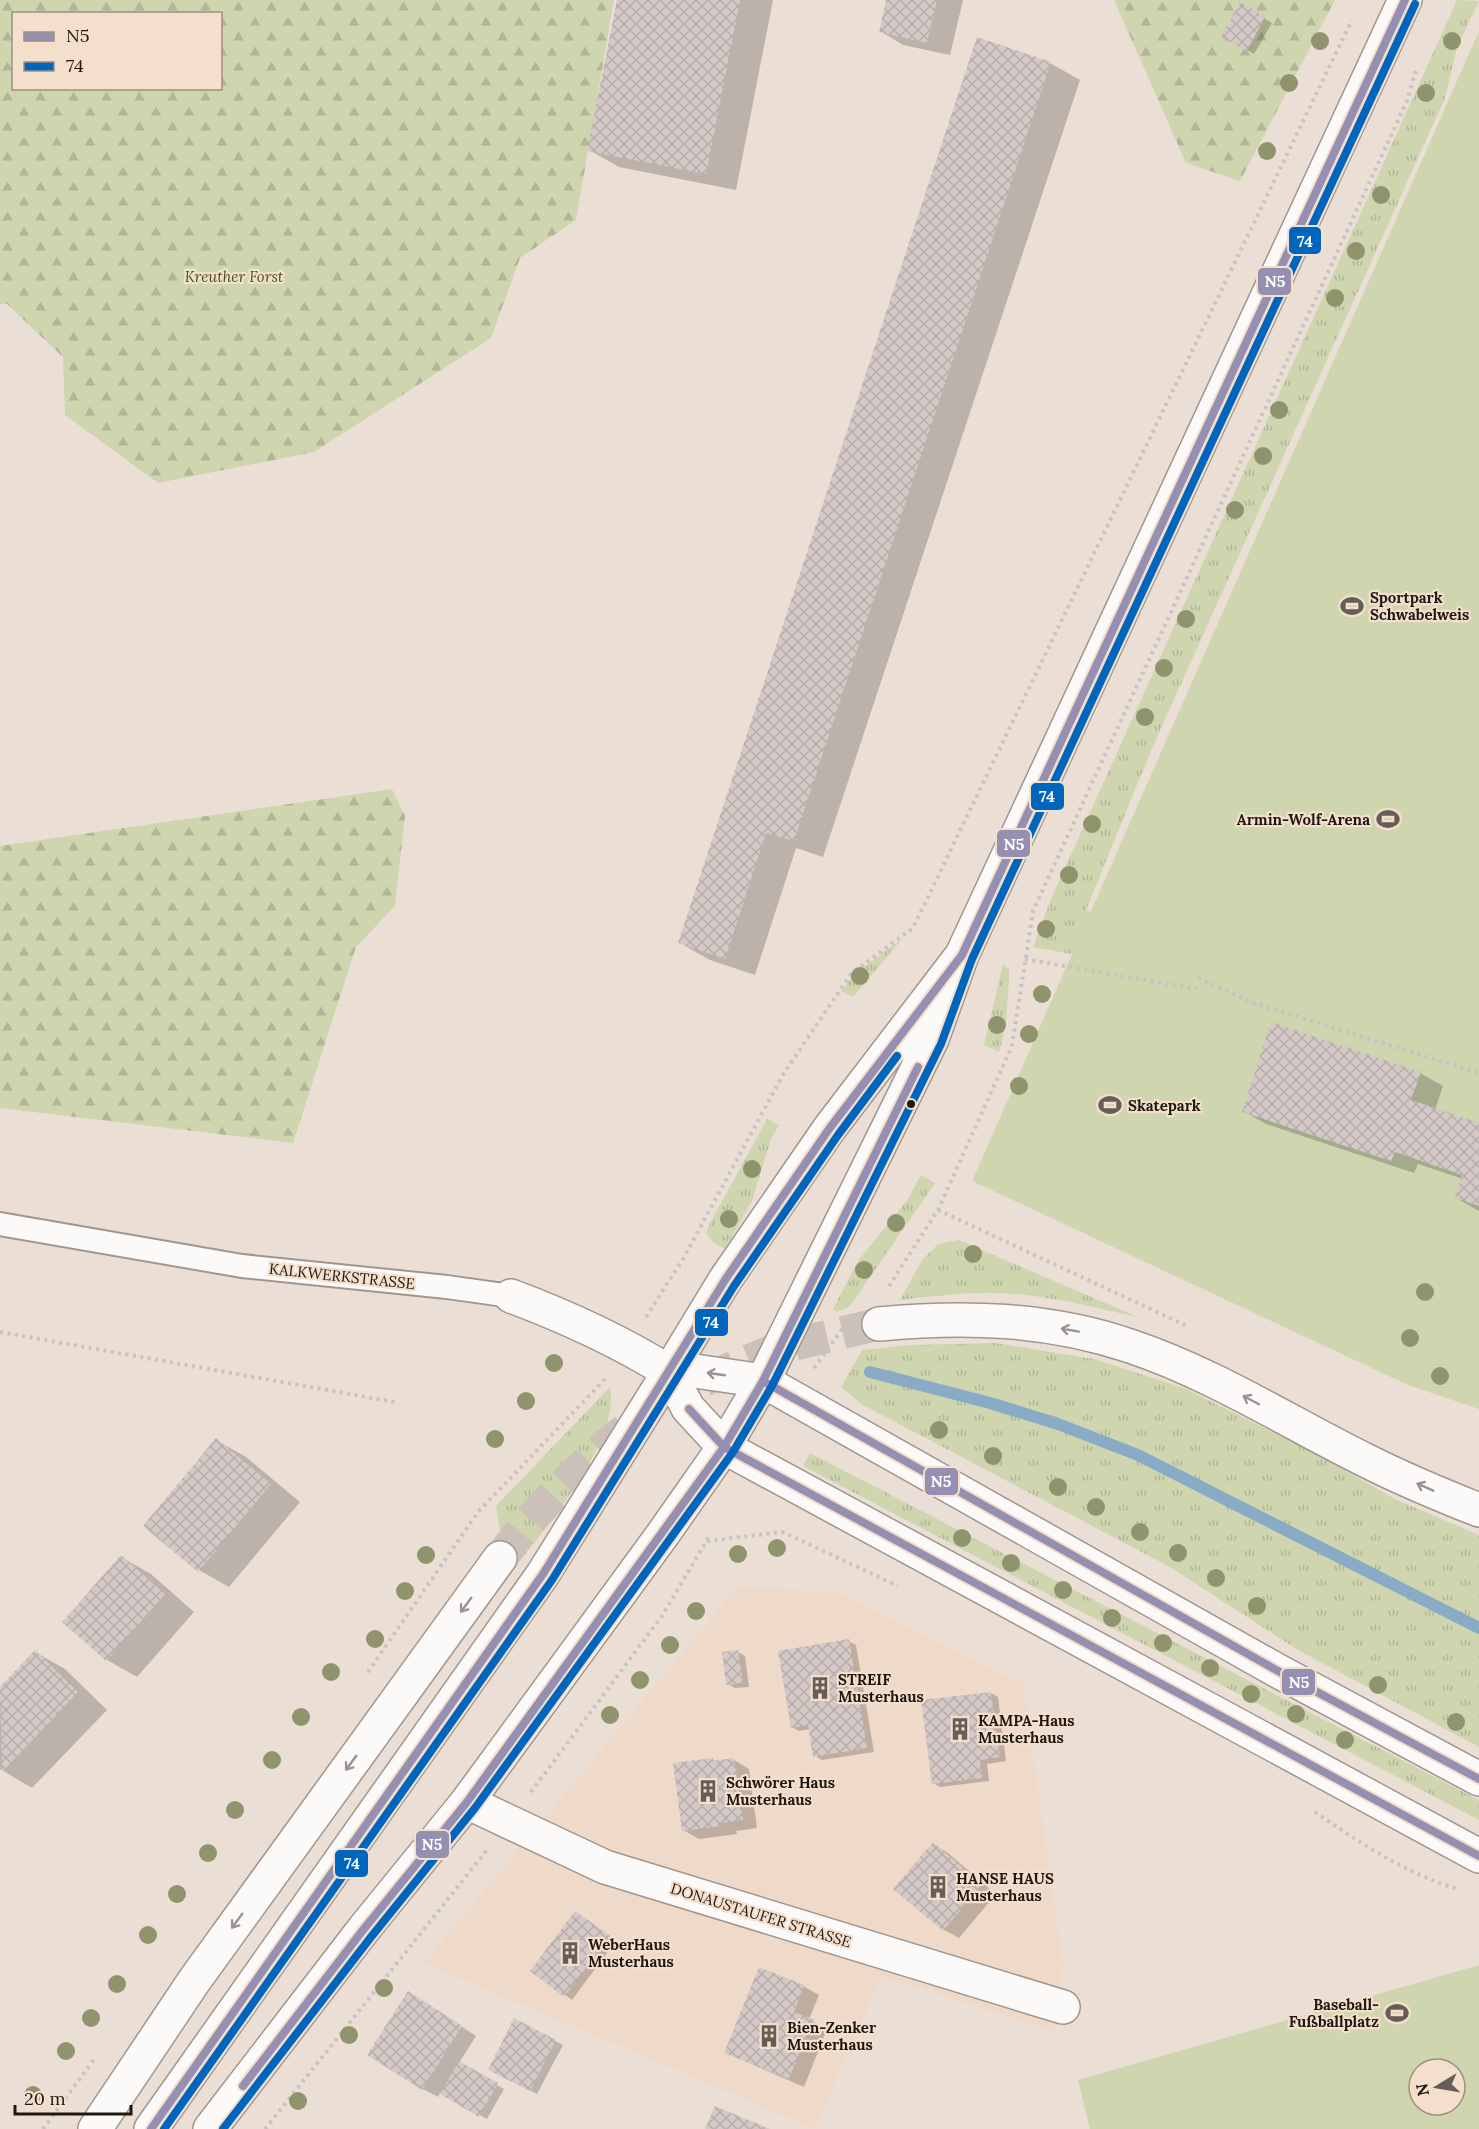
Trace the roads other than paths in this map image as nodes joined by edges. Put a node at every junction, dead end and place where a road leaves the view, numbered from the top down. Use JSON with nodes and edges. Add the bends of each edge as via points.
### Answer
{"nodes":[{"id":1,"x":1405,"y":0,"type":"edge"},
{"id":2,"x":962,"y":955,"type":"junction"},
{"id":3,"x":0,"y":1224,"type":"edge"},
{"id":4,"x":511,"y":1296,"type":"joint"},
{"id":5,"x":870,"y":1315,"type":"tunnel mouth"},
{"id":6,"x":669,"y":1372,"type":"junction"},
{"id":7,"x":763,"y":1381,"type":"junction"},
{"id":8,"x":724,"y":1447,"type":"junction"},
{"id":9,"x":1479,"y":1510,"type":"edge"},
{"id":10,"x":500,"y":1558,"type":"tunnel mouth"},
{"id":11,"x":1479,"y":1779,"type":"edge"},
{"id":12,"x":467,"y":1802,"type":"junction"},
{"id":13,"x":1479,"y":1856,"type":"edge"},
{"id":14,"x":1063,"y":2007,"type":"dead end"},
{"id":15,"x":95,"y":2129,"type":"edge"},
{"id":16,"x":151,"y":2129,"type":"edge"},
{"id":17,"x":210,"y":2129,"type":"edge"}],
"edges":[{"from":1,"to":2,"type":"main road"},
{"from":2,"to":6,"type":"main road","via":[[829,1129],[725,1280]]},
{"from":2,"to":7,"type":"main road","via":[[932,1039]]},
{"from":3,"to":4,"type":"lane","name":"KALKWERKSTRASSE","via":[[242,1266]]},
{"from":4,"to":6,"type":"main road","name":"KALKWERKSTRASSE","via":[[589,1327]]},
{"from":9,"to":5,"type":"main road","one_way":true,"via":[[1368,1461],[1176,1363],[1128,1345],[1030,1323]]},
{"from":7,"to":6,"type":"main road","one_way":true,"via":[[695,1371]]},
{"from":6,"to":8,"type":"main road","via":[[688,1408]]},
{"from":6,"to":16,"type":"main road","via":[[543,1574]]},
{"from":7,"to":8,"type":"main road"},
{"from":7,"to":11,"type":"main road"},
{"from":8,"to":12,"type":"main road"},
{"from":8,"to":13,"type":"main road"},
{"from":10,"to":15,"type":"main road","one_way":true,"via":[[194,1981]]},
{"from":12,"to":14,"type":"main road","name":"DONAUSTAUFER STRASSE","via":[[605,1867]]},
{"from":12,"to":17,"type":"main road"}]}
